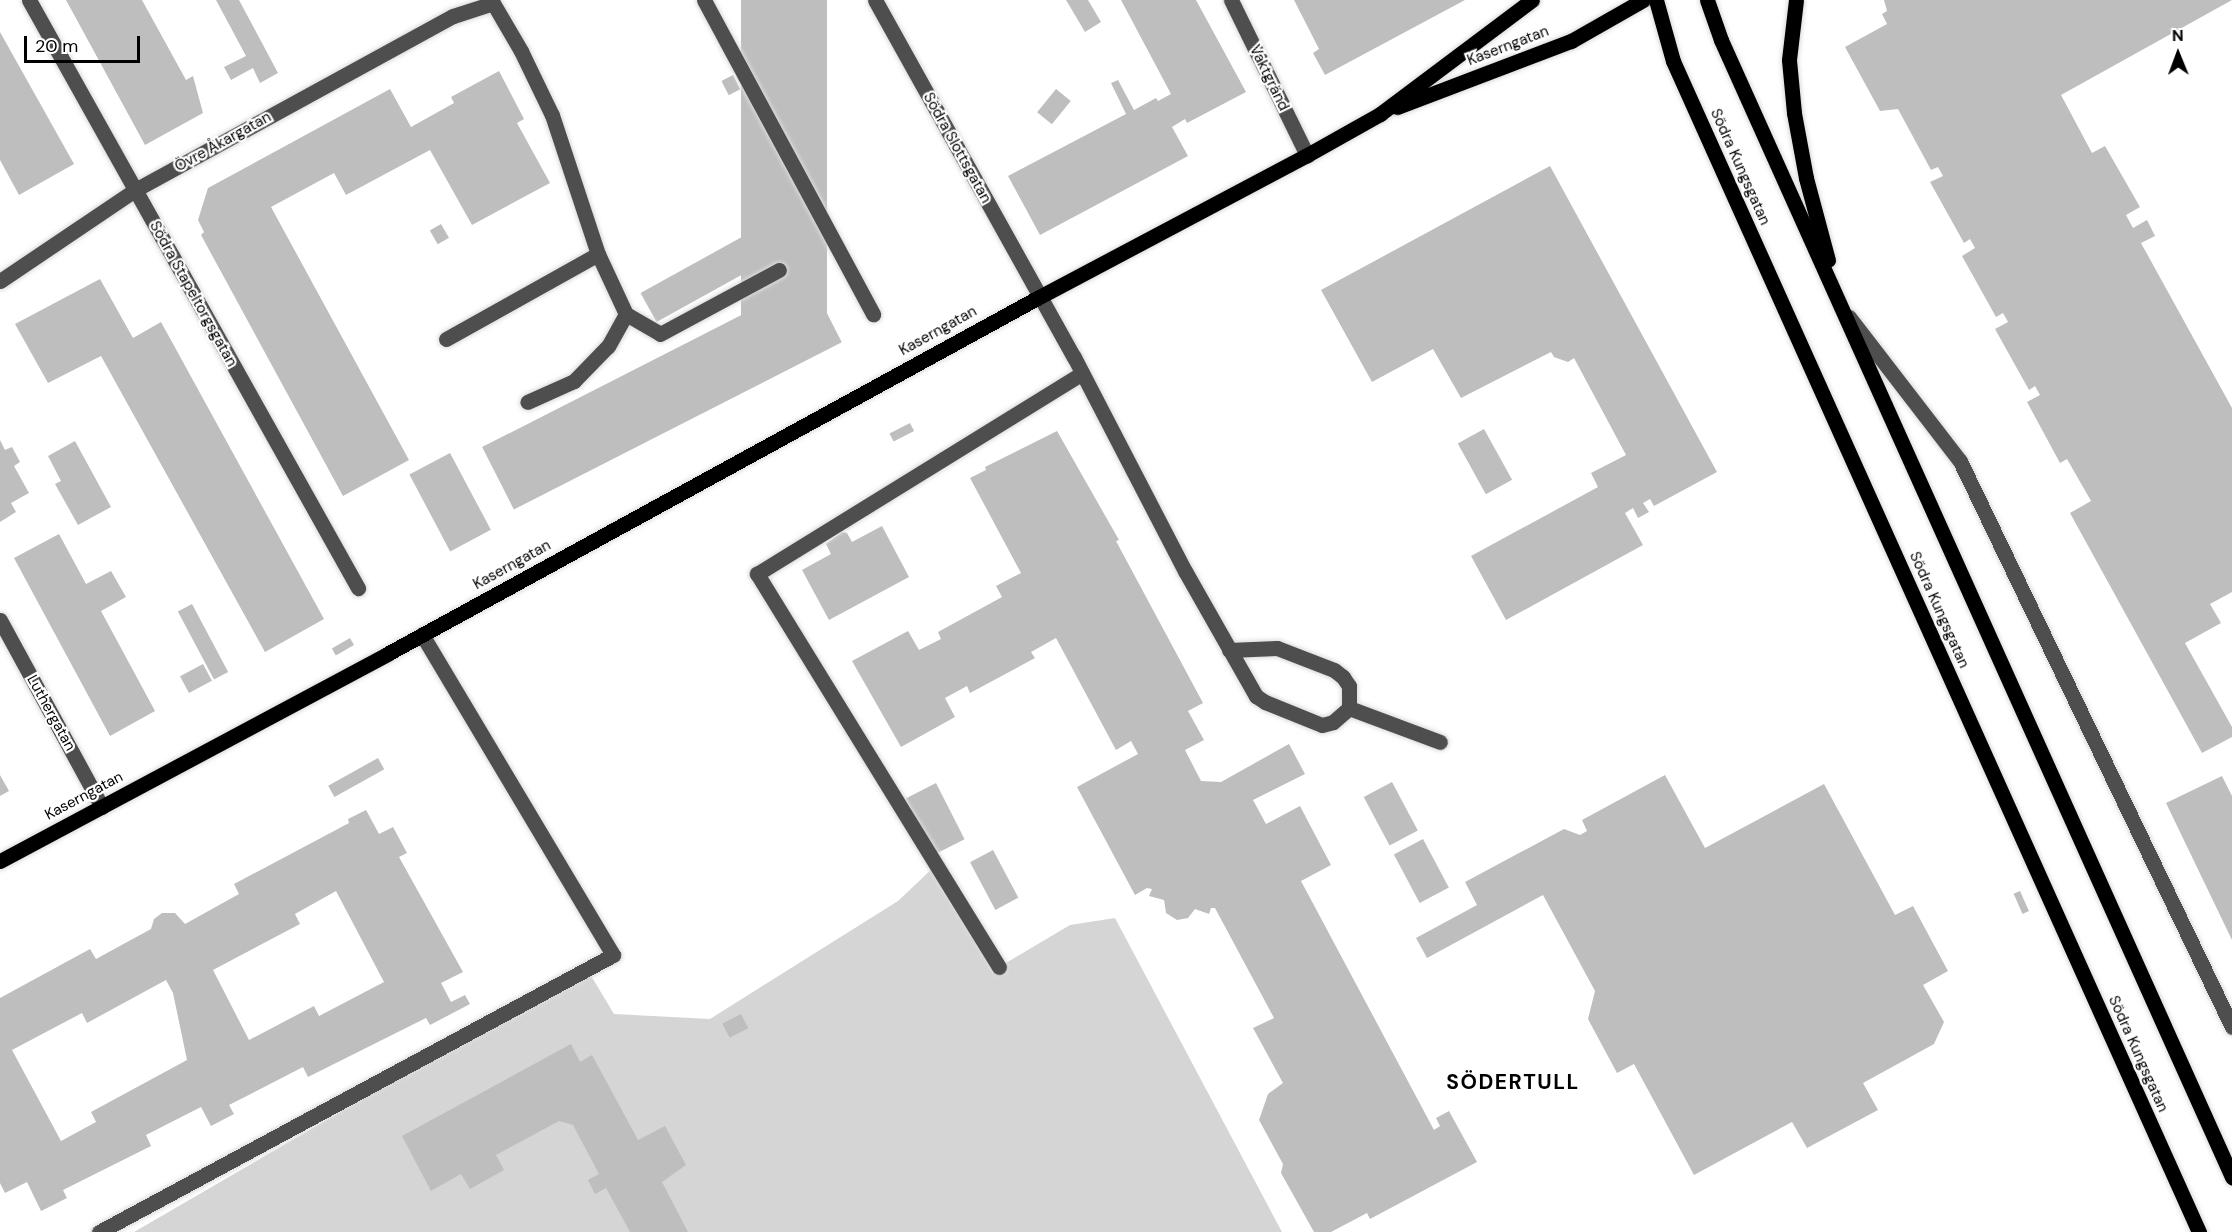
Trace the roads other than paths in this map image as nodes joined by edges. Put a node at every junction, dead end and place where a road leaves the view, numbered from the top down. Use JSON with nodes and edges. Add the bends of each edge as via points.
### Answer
{"nodes":[{"id":1,"x":29,"y":0,"type":"edge"},
{"id":2,"x":704,"y":0,"type":"edge"},
{"id":3,"x":875,"y":0,"type":"edge"},
{"id":4,"x":1231,"y":0,"type":"edge"},
{"id":5,"x":1532,"y":0,"type":"edge"},
{"id":6,"x":1643,"y":0,"type":"edge"},
{"id":7,"x":1656,"y":0,"type":"edge"},
{"id":8,"x":1707,"y":0,"type":"edge"},
{"id":9,"x":1796,"y":0,"type":"edge"},
{"id":10,"x":1380,"y":114,"type":"junction"},
{"id":11,"x":1307,"y":155,"type":"junction"},
{"id":12,"x":135,"y":190,"type":"junction"},
{"id":13,"x":598,"y":254,"type":"junction"},
{"id":14,"x":779,"y":270,"type":"dead end"},
{"id":15,"x":0,"y":281,"type":"edge"},
{"id":16,"x":1039,"y":297,"type":"junction"},
{"id":17,"x":1841,"y":307,"type":"junction"},
{"id":18,"x":626,"y":314,"type":"junction"},
{"id":19,"x":873,"y":314,"type":"dead end"},
{"id":20,"x":446,"y":339,"type":"dead end"},
{"id":21,"x":1082,"y":373,"type":"junction"},
{"id":22,"x":527,"y":402,"type":"dead end"},
{"id":23,"x":358,"y":588,"type":"dead end"},
{"id":24,"x":0,"y":620,"type":"edge"},
{"id":25,"x":422,"y":635,"type":"junction"},
{"id":26,"x":1230,"y":650,"type":"junction"},
{"id":27,"x":1349,"y":708,"type":"junction"},
{"id":28,"x":1440,"y":742,"type":"dead end"},
{"id":29,"x":102,"y":807,"type":"junction"},
{"id":30,"x":0,"y":861,"type":"edge"},
{"id":31,"x":999,"y":967,"type":"dead end"},
{"id":32,"x":2232,"y":1027,"type":"edge"},
{"id":33,"x":2232,"y":1177,"type":"edge"},
{"id":34,"x":99,"y":1232,"type":"edge"},
{"id":35,"x":2199,"y":1232,"type":"edge"}],
"edges":[{"from":1,"to":12,"type":"street","name":"Södra Stapeltorgsgatan"},
{"from":2,"to":19,"type":"street"},
{"from":3,"to":16,"type":"street","name":"Södra Slottsgatan"},
{"from":4,"to":11,"type":"street","name":"Vaktgränd"},
{"from":5,"to":10,"type":"main road","name":"Kaserngatan"},
{"from":6,"to":10,"type":"main road","name":"Kaserngatan","via":[[1571,41]]},
{"from":7,"to":35,"type":"main road","name":"Södra Kungsgatan","via":[[1672,61]]},
{"from":8,"to":17,"type":"main road","via":[[1721,40]]},
{"from":9,"to":17,"type":"main road","via":[[1790,60],[1794,113],[1806,178]]},
{"from":10,"to":11,"type":"main road","name":"Kaserngatan"},
{"from":11,"to":16,"type":"main road","name":"Kaserngatan"},
{"from":12,"to":13,"type":"street","name":"Övre Åkargatan","via":[[453,16],[494,3],[552,116]]},
{"from":12,"to":15,"type":"street","name":"Övre Åkargatan"},
{"from":12,"to":23,"type":"street","name":"Södra Stapeltorgsgatan"},
{"from":13,"to":18,"type":"street"},
{"from":13,"to":20,"type":"street"},
{"from":14,"to":18,"type":"street","via":[[660,334]]},
{"from":16,"to":21,"type":"street"},
{"from":16,"to":25,"type":"main road","name":"Kaserngatan"},
{"from":17,"to":32,"type":"street","via":[[1960,461]]},
{"from":17,"to":33,"type":"main road"},
{"from":18,"to":22,"type":"street","via":[[608,346],[574,381]]},
{"from":21,"to":26,"type":"street"},
{"from":21,"to":31,"type":"street","via":[[758,573]]},
{"from":24,"to":29,"type":"street","name":"Luthergatan"},
{"from":25,"to":29,"type":"main road","name":"Kaserngatan"},
{"from":25,"to":34,"type":"street","via":[[613,955]]},
{"from":26,"to":27,"type":"street","via":[[1277,648],[1334,670],[1349,686]]},
{"from":26,"to":27,"type":"street","via":[[1256,696],[1265,702],[1322,725],[1333,723]]},
{"from":27,"to":28,"type":"street"},
{"from":29,"to":30,"type":"main road","name":"Kaserngatan"}]}
